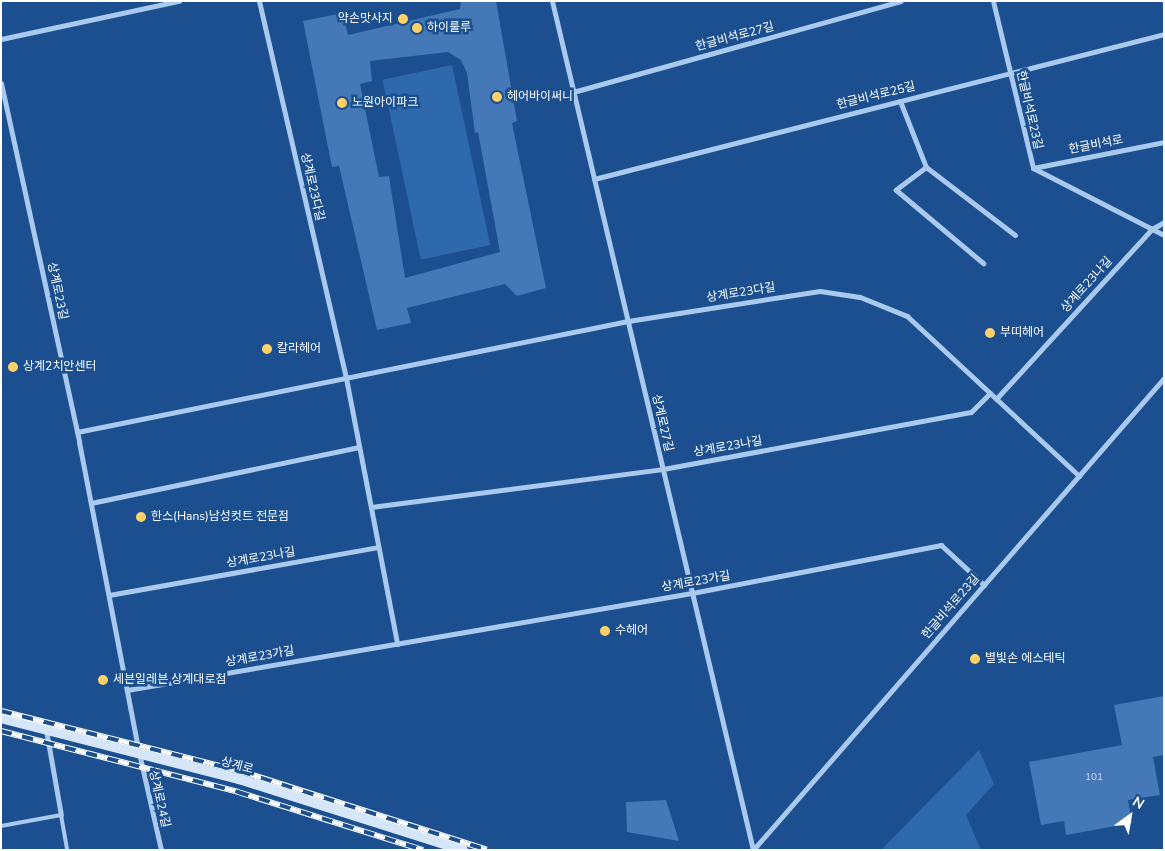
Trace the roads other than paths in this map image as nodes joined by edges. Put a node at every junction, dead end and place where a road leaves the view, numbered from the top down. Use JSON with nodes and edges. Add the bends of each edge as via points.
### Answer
{"nodes":[{"id":1,"x":179,"y":1,"type":"edge"},
{"id":2,"x":259,"y":1,"type":"edge"},
{"id":3,"x":552,"y":1,"type":"edge"},
{"id":4,"x":901,"y":1,"type":"edge"},
{"id":5,"x":993,"y":1,"type":"edge"},
{"id":6,"x":1164,"y":34,"type":"edge"},
{"id":7,"x":1,"y":39,"type":"edge"},
{"id":8,"x":1010,"y":72,"type":"junction"},
{"id":9,"x":1,"y":83,"type":"edge"},
{"id":10,"x":573,"y":92,"type":"junction"},
{"id":11,"x":900,"y":100,"type":"junction"},
{"id":12,"x":1164,"y":142,"type":"edge"},
{"id":13,"x":926,"y":168,"type":"junction"},
{"id":14,"x":1033,"y":168,"type":"junction"},
{"id":15,"x":594,"y":179,"type":"junction"},
{"id":16,"x":1164,"y":222,"type":"edge"},
{"id":17,"x":1152,"y":229,"type":"junction"},
{"id":18,"x":1015,"y":235,"type":"dead end"},
{"id":19,"x":1164,"y":236,"type":"edge"},
{"id":20,"x":983,"y":263,"type":"dead end"},
{"id":21,"x":628,"y":321,"type":"junction"},
{"id":22,"x":346,"y":378,"type":"junction"},
{"id":23,"x":1164,"y":378,"type":"edge"},
{"id":24,"x":990,"y":393,"type":"junction"},
{"id":25,"x":996,"y":399,"type":"junction"},
{"id":26,"x":77,"y":432,"type":"junction"},
{"id":27,"x":359,"y":447,"type":"junction"},
{"id":28,"x":662,"y":469,"type":"junction"},
{"id":29,"x":1079,"y":476,"type":"junction"},
{"id":30,"x":91,"y":503,"type":"junction"},
{"id":31,"x":371,"y":507,"type":"junction"},
{"id":32,"x":378,"y":547,"type":"junction"},
{"id":33,"x":984,"y":585,"type":"junction"},
{"id":34,"x":692,"y":593,"type":"junction"},
{"id":35,"x":109,"y":595,"type":"junction"},
{"id":36,"x":397,"y":644,"type":"junction"},
{"id":37,"x":127,"y":690,"type":"junction"},
{"id":38,"x":1,"y":718,"type":"edge"},
{"id":39,"x":46,"y":730,"type":"junction"},
{"id":40,"x":139,"y":753,"type":"junction"},
{"id":41,"x":61,"y":815,"type":"junction"},
{"id":42,"x":1,"y":826,"type":"edge"},
{"id":43,"x":67,"y":850,"type":"edge"},
{"id":44,"x":161,"y":850,"type":"edge"},
{"id":45,"x":463,"y":850,"type":"edge"},
{"id":46,"x":753,"y":850,"type":"edge"}],
"edges":[{"from":1,"to":7,"type":"street"},
{"from":2,"to":22,"type":"street","name":"상계로23다길"},
{"from":3,"to":10,"type":"street","name":"상계로27길"},
{"from":4,"to":10,"type":"street","name":"한글비석로27길"},
{"from":5,"to":8,"type":"street","name":"한글비석로23길"},
{"from":6,"to":8,"type":"street","name":"한글비석로25길"},
{"from":8,"to":11,"type":"street","name":"한글비석로25길"},
{"from":8,"to":14,"type":"street","name":"한글비석로23길"},
{"from":9,"to":26,"type":"street","name":"상계로23길"},
{"from":10,"to":15,"type":"street","name":"상계로27길"},
{"from":11,"to":13,"type":"street"},
{"from":11,"to":15,"type":"street","name":"한글비석로25길"},
{"from":12,"to":14,"type":"street","name":"한글비석로"},
{"from":13,"to":18,"type":"street"},
{"from":13,"to":20,"type":"street","via":[[896,190]]},
{"from":14,"to":17,"type":"street","name":"한글비석로23길"},
{"from":15,"to":21,"type":"street","name":"상계로27길"},
{"from":16,"to":17,"type":"street","name":"상계로23나길"},
{"from":17,"to":19,"type":"street","name":"한글비석로23길"},
{"from":17,"to":25,"type":"street","name":"상계로23나길"},
{"from":21,"to":22,"type":"street","name":"상계로23다길"},
{"from":21,"to":24,"type":"street","name":"상계로23다길","via":[[820,291],[860,297],[907,316]]},
{"from":21,"to":28,"type":"street","name":"상계로27길"},
{"from":22,"to":26,"type":"street","name":"상계로23다길"},
{"from":22,"to":27,"type":"street"},
{"from":23,"to":29,"type":"street","name":"한글비석로23길"},
{"from":24,"to":25,"type":"street","name":"상계로23다길"},
{"from":24,"to":28,"type":"street","name":"상계로23나길","via":[[971,412]]},
{"from":25,"to":29,"type":"street","name":"상계로23다길"},
{"from":26,"to":30,"type":"street","name":"상계로23길"},
{"from":27,"to":30,"type":"street"},
{"from":27,"to":31,"type":"street"},
{"from":28,"to":31,"type":"street","name":"상계로23나길"},
{"from":28,"to":34,"type":"street","name":"상계로27길"},
{"from":29,"to":33,"type":"street","name":"한글비석로23길"},
{"from":30,"to":35,"type":"street","name":"상계로23길"},
{"from":31,"to":32,"type":"street"},
{"from":32,"to":35,"type":"street","name":"상계로23나길"},
{"from":32,"to":36,"type":"street"},
{"from":33,"to":34,"type":"street","name":"상계로23가길","via":[[941,545]]},
{"from":33,"to":46,"type":"street","name":"한글비석로23길"},
{"from":34,"to":36,"type":"street","name":"상계로23가길"},
{"from":34,"to":46,"type":"street","name":"상계로27길"},
{"from":35,"to":37,"type":"street","name":"상계로23길"},
{"from":36,"to":37,"type":"street","name":"상계로23가길"},
{"from":37,"to":40,"type":"street","name":"상계로23길"},
{"from":38,"to":39,"type":"main road","name":"상계로"},
{"from":39,"to":40,"type":"main road","name":"상계로"},
{"from":39,"to":41,"type":"street"},
{"from":40,"to":44,"type":"street","name":"상계로24길"},
{"from":40,"to":45,"type":"main road","name":"상계로","via":[[239,779]]},
{"from":41,"to":42,"type":"lane"},
{"from":41,"to":43,"type":"lane"}]}
